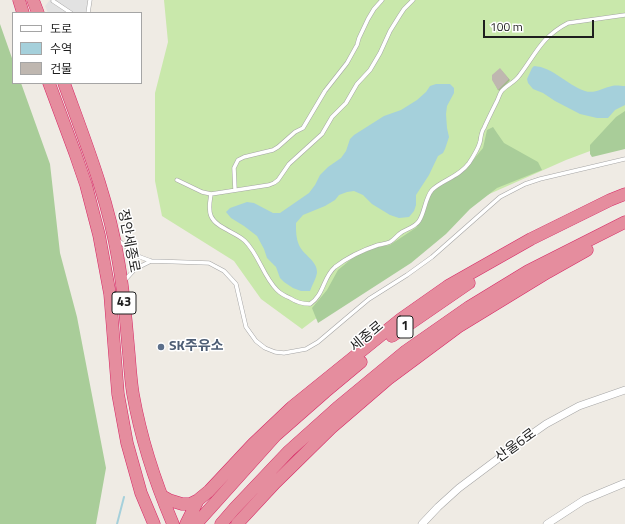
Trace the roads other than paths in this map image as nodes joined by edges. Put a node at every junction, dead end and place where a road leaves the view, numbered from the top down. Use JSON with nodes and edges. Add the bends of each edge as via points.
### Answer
{"nodes":[{"id":1,"x":19,"y":0,"type":"edge"},
{"id":2,"x":34,"y":0,"type":"edge"},
{"id":3,"x":90,"y":0,"type":"edge"},
{"id":4,"x":382,"y":0,"type":"edge"},
{"id":5,"x":413,"y":0,"type":"edge"},
{"id":6,"x":53,"y":1,"type":"dead end"},
{"id":7,"x":24,"y":12,"type":"edge"},
{"id":8,"x":38,"y":12,"type":"edge"},
{"id":9,"x":70,"y":12,"type":"edge"},
{"id":10,"x":88,"y":12,"type":"edge"},
{"id":11,"x":625,"y":15,"type":"edge"},
{"id":12,"x":49,"y":84,"type":"edge"},
{"id":13,"x":64,"y":84,"type":"edge"},
{"id":14,"x":625,"y":158,"type":"edge"},
{"id":15,"x":178,"y":180,"type":"dead end"},
{"id":16,"x":235,"y":190,"type":"junction"},
{"id":17,"x":211,"y":194,"type":"junction"},
{"id":18,"x":625,"y":194,"type":"edge"},
{"id":19,"x":625,"y":200,"type":"edge"},
{"id":20,"x":625,"y":222,"type":"edge"},
{"id":21,"x":625,"y":229,"type":"edge"},
{"id":22,"x":114,"y":236,"type":"junction"},
{"id":23,"x":151,"y":261,"type":"junction"},
{"id":24,"x":122,"y":288,"type":"junction"},
{"id":25,"x":625,"y":390,"type":"edge"},
{"id":26,"x":625,"y":483,"type":"edge"},
{"id":27,"x":162,"y":496,"type":"junction"},
{"id":28,"x":198,"y":500,"type":"junction"},
{"id":29,"x":154,"y":524,"type":"edge"},
{"id":30,"x":173,"y":524,"type":"edge"},
{"id":31,"x":186,"y":524,"type":"edge"},
{"id":32,"x":196,"y":524,"type":"edge"},
{"id":33,"x":220,"y":524,"type":"edge"},
{"id":34,"x":237,"y":524,"type":"edge"},
{"id":35,"x":422,"y":524,"type":"edge"},
{"id":36,"x":547,"y":524,"type":"edge"}],
"edges":[{"from":1,"to":7,"type":"highway"},
{"from":2,"to":8,"type":"highway"},
{"from":3,"to":10,"type":"lane"},
{"from":4,"to":16,"type":"lane","via":[[368,19],[346,63],[325,91],[303,128],[273,150],[238,160],[234,168]]},
{"from":5,"to":16,"type":"lane","via":[[393,26],[370,70],[332,117],[322,134],[274,183]]},
{"from":6,"to":9,"type":"lane"},
{"from":11,"to":17,"type":"lane","via":[[568,23],[546,39],[514,82],[501,91],[483,129],[480,144],[468,165],[432,190],[418,222],[389,242],[359,252],[332,270],[317,299],[310,304],[300,303],[278,291],[269,281],[256,255],[245,241],[214,220],[210,211]]},
{"from":12,"to":29,"type":"highway","name":"정안세종로","number":"43","via":[[86,185],[99,236],[110,294],[118,394],[126,436],[141,493]]},
{"from":13,"to":22,"type":"highway","name":"정안세종로","number":"43","via":[[88,147]]},
{"from":14,"to":23,"type":"lane","via":[[540,179],[500,197],[432,257],[369,299],[306,349],[275,352],[256,341],[246,327],[236,284],[224,270],[209,263]]},
{"from":15,"to":17,"type":"lane"},
{"from":16,"to":17,"type":"lane"},
{"from":18,"to":28,"type":"highway","via":[[531,239],[448,286],[401,319],[292,408]]},
{"from":19,"to":32,"type":"highway","name":"세종로","number":"1","via":[[522,251],[457,290],[396,333],[276,435]]},
{"from":20,"to":33,"type":"highway","number":"1","via":[[528,271],[469,307],[406,351],[289,451]]},
{"from":21,"to":34,"type":"highway","via":[[458,327],[388,379],[331,428]]},
{"from":22,"to":23,"type":"lane","via":[[140,257]]},
{"from":22,"to":24,"type":"highway","name":"정안세종로","number":"43"},
{"from":23,"to":24,"type":"lane","via":[[135,269]]},
{"from":24,"to":27,"type":"highway","name":"정안세종로","number":"43","via":[[133,393],[143,440]]},
{"from":25,"to":35,"type":"street","name":"산울6로","via":[[579,406],[546,424],[459,488]]},
{"from":26,"to":36,"type":"street","via":[[584,500]]},
{"from":27,"to":28,"type":"highway","via":[[182,504]]},
{"from":27,"to":30,"type":"highway","name":"정안세종로","number":"43"},
{"from":28,"to":31,"type":"highway"}]}
